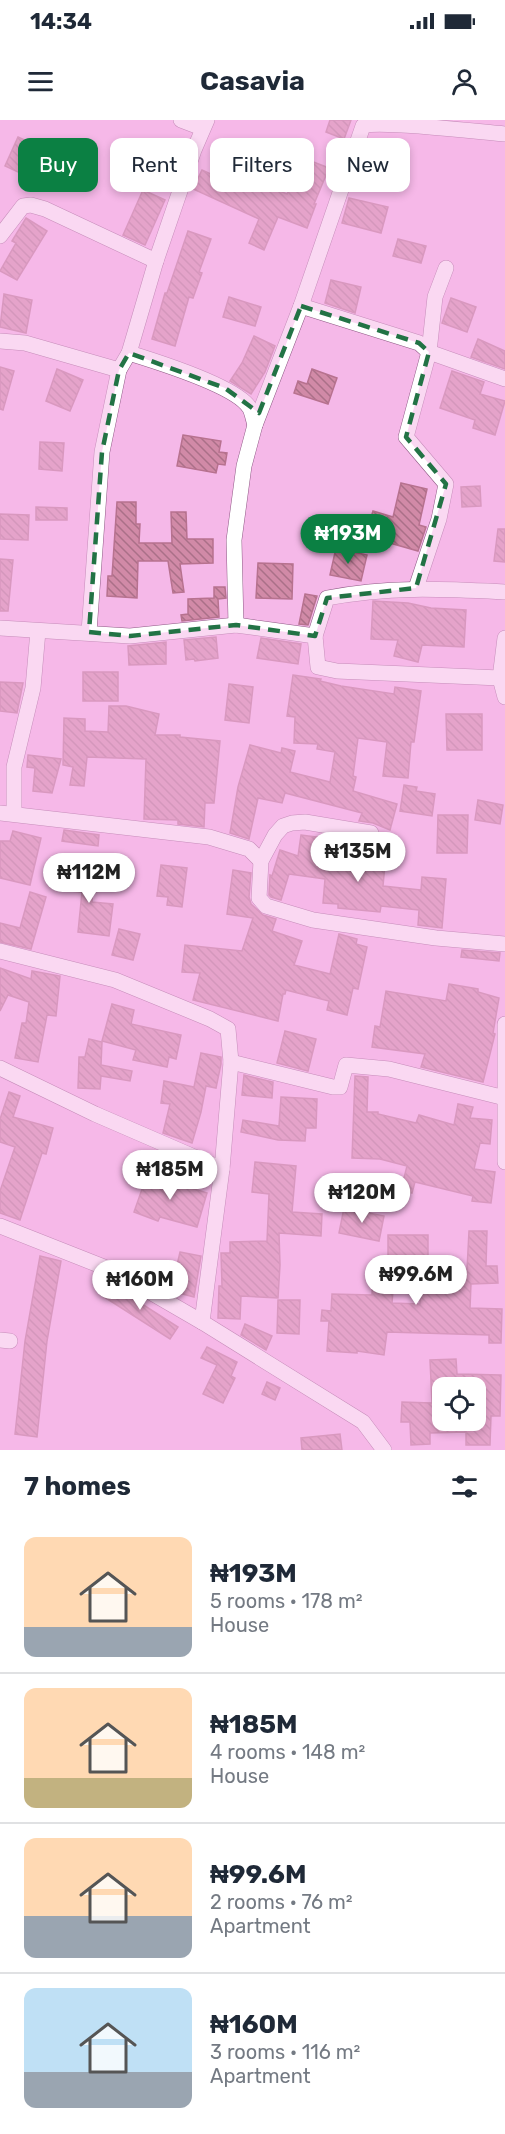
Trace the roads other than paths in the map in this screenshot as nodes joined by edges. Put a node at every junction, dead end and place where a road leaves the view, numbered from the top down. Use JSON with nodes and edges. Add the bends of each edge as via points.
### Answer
{"nodes":[{"id":1,"x":181,"y":120,"type":"edge"},
{"id":2,"x":392,"y":121,"type":"edge"},
{"id":3,"x":205,"y":124,"type":"edge"},
{"id":4,"x":505,"y":135,"type":"edge"},
{"id":5,"x":0,"y":236,"type":"edge"},
{"id":6,"x":156,"y":261,"type":"junction"},
{"id":7,"x":446,"y":268,"type":"dead end"},
{"id":8,"x":301,"y":306,"type":"junction"},
{"id":9,"x":0,"y":341,"type":"edge"},
{"id":10,"x":429,"y":352,"type":"junction"},
{"id":11,"x":129,"y":353,"type":"junction"},
{"id":12,"x":119,"y":370,"type":"junction"},
{"id":13,"x":505,"y":379,"type":"edge"},
{"id":14,"x":255,"y":425,"type":"junction"},
{"id":15,"x":416,"y":588,"type":"junction"},
{"id":16,"x":505,"y":592,"type":"edge"},
{"id":17,"x":236,"y":625,"type":"junction"},
{"id":18,"x":0,"y":628,"type":"edge"},
{"id":19,"x":38,"y":631,"type":"junction"},
{"id":20,"x":89,"y":632,"type":"junction"},
{"id":21,"x":315,"y":636,"type":"junction"},
{"id":22,"x":505,"y":638,"type":"edge"},
{"id":23,"x":500,"y":678,"type":"junction"},
{"id":24,"x":505,"y":697,"type":"edge"},
{"id":25,"x":7,"y":813,"type":"edge"},
{"id":26,"x":371,"y":833,"type":"dead end"},
{"id":27,"x":261,"y":861,"type":"junction"},
{"id":28,"x":505,"y":944,"type":"edge"},
{"id":29,"x":0,"y":951,"type":"edge"},
{"id":30,"x":505,"y":1024,"type":"edge"},
{"id":31,"x":231,"y":1062,"type":"junction"},
{"id":32,"x":0,"y":1068,"type":"edge"},
{"id":33,"x":505,"y":1098,"type":"edge"},
{"id":34,"x":505,"y":1162,"type":"edge"},
{"id":35,"x":222,"y":1170,"type":"junction"},
{"id":36,"x":0,"y":1226,"type":"edge"},
{"id":37,"x":202,"y":1322,"type":"junction"},
{"id":38,"x":384,"y":1450,"type":"edge"}],
"edges":[{"from":1,"to":3,"type":"street"},
{"from":2,"to":4,"type":"street"},
{"from":2,"to":8,"type":"street","via":[[363,126]]},
{"from":3,"to":6,"type":"street"},
{"from":5,"to":6,"type":"street","via":[[23,206],[31,205]]},
{"from":6,"to":11,"type":"street"},
{"from":7,"to":10,"type":"street","via":[[435,297]]},
{"from":8,"to":10,"type":"street","via":[[419,343]]},
{"from":8,"to":14,"type":"street"},
{"from":9,"to":12,"type":"street","via":[[25,343]]},
{"from":10,"to":13,"type":"street"},
{"from":10,"to":15,"type":"street","via":[[406,437],[446,484]]},
{"from":11,"to":12,"type":"street"},
{"from":11,"to":14,"type":"street","via":[[225,388],[248,406]]},
{"from":12,"to":20,"type":"street","via":[[102,452]]},
{"from":14,"to":17,"type":"street","via":[[244,466],[234,540]]},
{"from":15,"to":16,"type":"street"},
{"from":15,"to":21,"type":"street","via":[[327,598]]},
{"from":17,"to":20,"type":"street","via":[[130,636]]},
{"from":17,"to":21,"type":"street"},
{"from":18,"to":19,"type":"street"},
{"from":19,"to":20,"type":"street"},
{"from":19,"to":25,"type":"street","via":[[33,688]]},
{"from":21,"to":23,"type":"street","via":[[318,666],[360,672]]},
{"from":22,"to":23,"type":"street"},
{"from":23,"to":24,"type":"street"},
{"from":25,"to":27,"type":"street","via":[[209,837],[249,849]]},
{"from":26,"to":27,"type":"street","via":[[292,823],[275,835]]},
{"from":27,"to":28,"type":"street","via":[[259,898],[266,906],[313,920]]},
{"from":29,"to":31,"type":"street","via":[[115,980],[210,1019],[228,1029]]},
{"from":30,"to":33,"type":"street"},
{"from":31,"to":33,"type":"street","via":[[333,1087],[340,1087],[346,1065],[389,1069]]},
{"from":31,"to":35,"type":"street"},
{"from":32,"to":35,"type":"street"},
{"from":33,"to":34,"type":"street"},
{"from":35,"to":37,"type":"street"},
{"from":36,"to":37,"type":"street","via":[[114,1271]]},
{"from":37,"to":38,"type":"street","via":[[363,1422]]}]}
